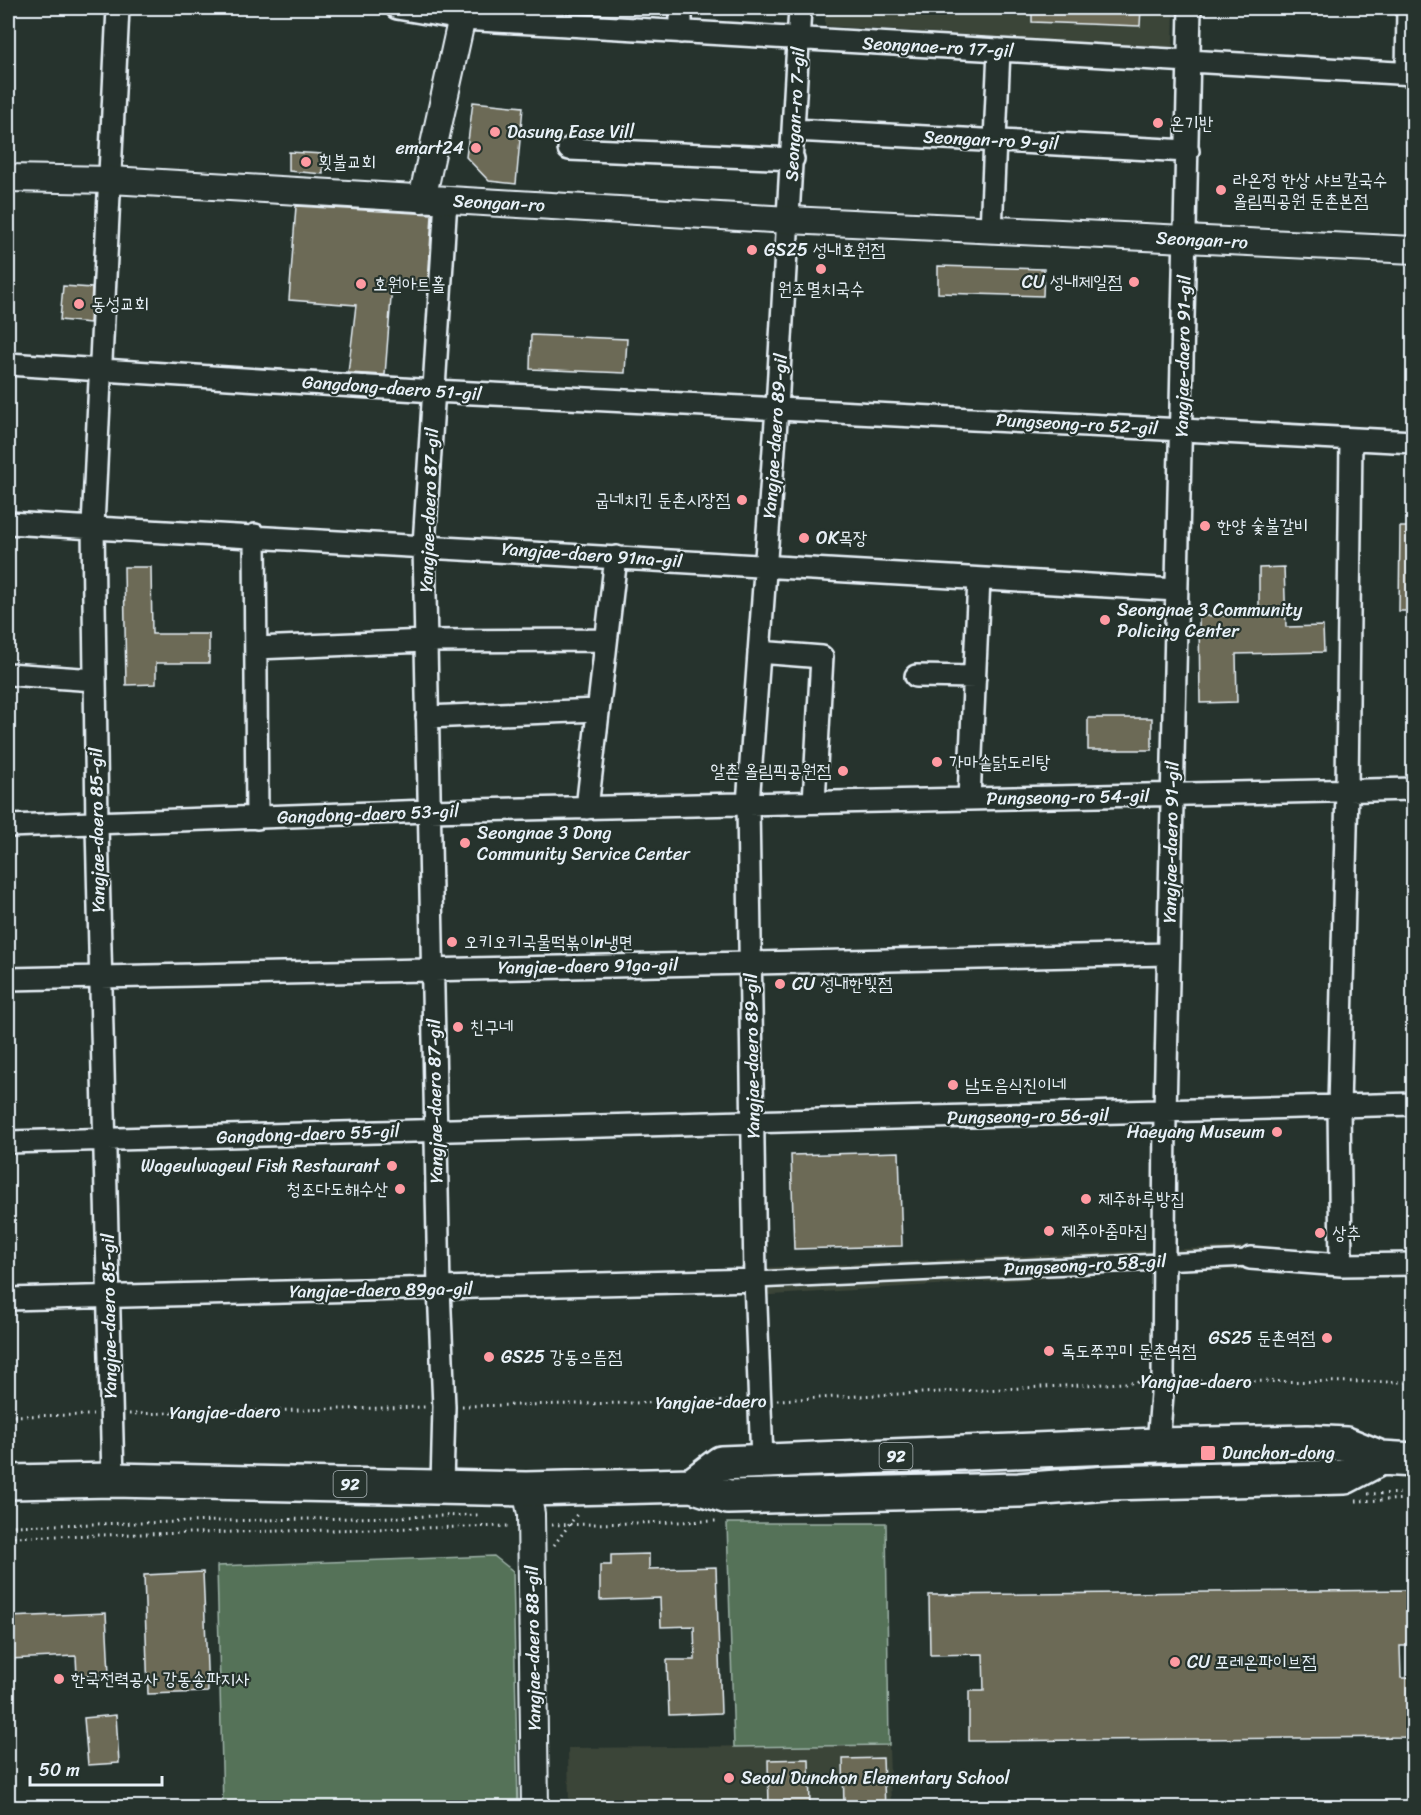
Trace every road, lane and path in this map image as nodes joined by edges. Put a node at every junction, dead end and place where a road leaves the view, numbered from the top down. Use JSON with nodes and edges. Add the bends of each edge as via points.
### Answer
{"nodes":[{"id":1,"x":118,"y":8,"type":"edge"},
{"id":2,"x":397,"y":8,"type":"edge"},
{"id":3,"x":681,"y":8,"type":"edge"},
{"id":4,"x":800,"y":8,"type":"edge"},
{"id":5,"x":1190,"y":8,"type":"edge"},
{"id":6,"x":1408,"y":8,"type":"edge"},
{"id":7,"x":463,"y":13,"type":"edge"},
{"id":8,"x":681,"y":32,"type":"junction"},
{"id":9,"x":799,"y":38,"type":"junction"},
{"id":10,"x":999,"y":50,"type":"junction"},
{"id":11,"x":1189,"y":62,"type":"junction"},
{"id":12,"x":1410,"y":74,"type":"edge"},
{"id":13,"x":794,"y":130,"type":"junction"},
{"id":14,"x":995,"y":141,"type":"junction"},
{"id":15,"x":569,"y":149,"type":"dead end"},
{"id":16,"x":1188,"y":151,"type":"junction"},
{"id":17,"x":793,"y":159,"type":"junction"},
{"id":18,"x":8,"y":178,"type":"edge"},
{"id":19,"x":111,"y":180,"type":"junction"},
{"id":20,"x":434,"y":199,"type":"junction"},
{"id":21,"x":789,"y":220,"type":"junction"},
{"id":22,"x":991,"y":230,"type":"junction"},
{"id":23,"x":1186,"y":239,"type":"junction"},
{"id":24,"x":1413,"y":250,"type":"edge"},
{"id":25,"x":8,"y":364,"type":"edge"},
{"id":26,"x":101,"y":369,"type":"junction"},
{"id":27,"x":434,"y":391,"type":"junction"},
{"id":28,"x":777,"y":408,"type":"junction"},
{"id":29,"x":1182,"y":429,"type":"junction"},
{"id":30,"x":1351,"y":439,"type":"junction"},
{"id":31,"x":1413,"y":442,"type":"edge"},
{"id":32,"x":8,"y":523,"type":"edge"},
{"id":33,"x":93,"y":526,"type":"junction"},
{"id":34,"x":255,"y":535,"type":"junction"},
{"id":35,"x":424,"y":545,"type":"junction"},
{"id":36,"x":616,"y":557,"type":"junction"},
{"id":37,"x":765,"y":566,"type":"junction"},
{"id":38,"x":979,"y":579,"type":"junction"},
{"id":39,"x":1177,"y":590,"type":"junction"},
{"id":40,"x":606,"y":640,"type":"junction"},
{"id":41,"x":426,"y":641,"type":"junction"},
{"id":42,"x":256,"y":648,"type":"junction"},
{"id":43,"x":759,"y":652,"type":"junction"},
{"id":44,"x":8,"y":674,"type":"edge"},
{"id":45,"x":916,"y":676,"type":"dead end"},
{"id":46,"x":975,"y":677,"type":"junction"},
{"id":47,"x":95,"y":680,"type":"junction"},
{"id":48,"x":598,"y":710,"type":"junction"},
{"id":49,"x":427,"y":717,"type":"junction"},
{"id":50,"x":1413,"y":789,"type":"edge"},
{"id":51,"x":1347,"y":790,"type":"junction"},
{"id":52,"x":1172,"y":794,"type":"junction"},
{"id":53,"x":969,"y":799,"type":"junction"},
{"id":54,"x":814,"y":802,"type":"junction"},
{"id":55,"x":748,"y":804,"type":"junction"},
{"id":56,"x":587,"y":808,"type":"junction"},
{"id":57,"x":429,"y":811,"type":"junction"},
{"id":58,"x":257,"y":818,"type":"junction"},
{"id":59,"x":97,"y":825,"type":"junction"},
{"id":60,"x":8,"y":826,"type":"edge"},
{"id":61,"x":1168,"y":954,"type":"junction"},
{"id":62,"x":750,"y":962,"type":"junction"},
{"id":63,"x":432,"y":970,"type":"junction"},
{"id":64,"x":100,"y":976,"type":"junction"},
{"id":65,"x":8,"y":979,"type":"edge"},
{"id":66,"x":1413,"y":1104,"type":"edge"},
{"id":67,"x":1339,"y":1107,"type":"junction"},
{"id":68,"x":1165,"y":1113,"type":"junction"},
{"id":69,"x":753,"y":1123,"type":"junction"},
{"id":70,"x":436,"y":1129,"type":"junction"},
{"id":71,"x":105,"y":1141,"type":"junction"},
{"id":72,"x":8,"y":1142,"type":"edge"},
{"id":73,"x":1250,"y":1258,"type":"joint"},
{"id":74,"x":1162,"y":1261,"type":"junction"},
{"id":75,"x":1413,"y":1264,"type":"edge"},
{"id":76,"x":1341,"y":1265,"type":"junction"},
{"id":77,"x":755,"y":1280,"type":"junction"},
{"id":78,"x":439,"y":1288,"type":"junction"},
{"id":79,"x":108,"y":1297,"type":"junction"},
{"id":80,"x":8,"y":1299,"type":"edge"},
{"id":81,"x":1162,"y":1381,"type":"junction"},
{"id":82,"x":1413,"y":1382,"type":"edge"},
{"id":83,"x":760,"y":1401,"type":"junction"},
{"id":84,"x":444,"y":1407,"type":"junction"},
{"id":85,"x":111,"y":1415,"type":"junction"},
{"id":86,"x":8,"y":1416,"type":"edge"},
{"id":87,"x":1158,"y":1445,"type":"junction"},
{"id":88,"x":1381,"y":1458,"type":"junction"},
{"id":89,"x":762,"y":1460,"type":"junction"},
{"id":90,"x":1413,"y":1460,"type":"edge"},
{"id":91,"x":113,"y":1480,"type":"junction"},
{"id":92,"x":8,"y":1482,"type":"edge"},
{"id":93,"x":442,"y":1485,"type":"junction"},
{"id":94,"x":692,"y":1485,"type":"junction"},
{"id":95,"x":526,"y":1489,"type":"junction"},
{"id":96,"x":1413,"y":1499,"type":"edge"},
{"id":97,"x":1354,"y":1501,"type":"dead end"},
{"id":98,"x":578,"y":1513,"type":"dead end"},
{"id":99,"x":721,"y":1521,"type":"dead end"},
{"id":100,"x":568,"y":1525,"type":"junction"},
{"id":101,"x":531,"y":1526,"type":"junction"},
{"id":102,"x":8,"y":1537,"type":"edge"},
{"id":103,"x":554,"y":1554,"type":"dead end"},
{"id":104,"x":535,"y":1808,"type":"edge"}],
"edges":[{"from":1,"to":19,"type":"street","name":"Yangjae-daero 85-gil"},
{"from":2,"to":7,"type":"street","name":"Seongnae-ro 17-gil"},
{"from":3,"to":8,"type":"street"},
{"from":4,"to":9,"type":"street","name":"Seongan-ro 7-gil"},
{"from":5,"to":11,"type":"street"},
{"from":6,"to":12,"type":"street"},
{"from":7,"to":8,"type":"street","name":"Seongnae-ro 17-gil"},
{"from":7,"to":20,"type":"street"},
{"from":8,"to":9,"type":"street","name":"Seongnae-ro 17-gil"},
{"from":9,"to":10,"type":"street","name":"Seongnae-ro 17-gil"},
{"from":9,"to":13,"type":"street","name":"Seongan-ro 7-gil"},
{"from":10,"to":11,"type":"street","name":"Seongnae-ro 17-gil"},
{"from":10,"to":14,"type":"street"},
{"from":11,"to":12,"type":"street","name":"Seongnae-ro 17-gil"},
{"from":11,"to":16,"type":"street"},
{"from":13,"to":14,"type":"street","name":"Seongan-ro 9-gil"},
{"from":13,"to":17,"type":"street","name":"Seongan-ro 7-gil"},
{"from":14,"to":16,"type":"street","name":"Seongan-ro 9-gil"},
{"from":14,"to":22,"type":"street"},
{"from":15,"to":17,"type":"street"},
{"from":16,"to":23,"type":"street"},
{"from":17,"to":21,"type":"street","name":"Seongan-ro 7-gil"},
{"from":18,"to":19,"type":"street","name":"Seongan-ro"},
{"from":19,"to":20,"type":"street","name":"Seongan-ro"},
{"from":19,"to":26,"type":"street","name":"Yangjae-daero 85-gil"},
{"from":20,"to":21,"type":"street","name":"Seongan-ro"},
{"from":20,"to":27,"type":"street","name":"Yangjae-daero 87-gil"},
{"from":21,"to":22,"type":"street","name":"Seongan-ro"},
{"from":21,"to":28,"type":"street","name":"Yangjae-daero 89-gil"},
{"from":22,"to":23,"type":"street","name":"Seongan-ro"},
{"from":23,"to":24,"type":"street","name":"Seongan-ro"},
{"from":23,"to":29,"type":"street","name":"Yangjae-daero 91-gil"},
{"from":25,"to":26,"type":"street","name":"Gangdong-daero 51-gil"},
{"from":26,"to":27,"type":"street","name":"Gangdong-daero 51-gil"},
{"from":26,"to":33,"type":"street","name":"Yangjae-daero 85-gil"},
{"from":27,"to":28,"type":"street","name":"Gangdong-daero 51-gil"},
{"from":27,"to":35,"type":"street","name":"Yangjae-daero 87-gil"},
{"from":28,"to":29,"type":"street","name":"Pungseong-ro 52-gil"},
{"from":28,"to":37,"type":"street","name":"Yangjae-daero 89-gil"},
{"from":29,"to":30,"type":"street","name":"Pungseong-ro 52-gil"},
{"from":29,"to":39,"type":"street","name":"Yangjae-daero 91-gil"},
{"from":30,"to":31,"type":"street","name":"Pungseong-ro 52-gil"},
{"from":30,"to":51,"type":"street"},
{"from":32,"to":33,"type":"street","name":"Yangjae-daero 91na-gil"},
{"from":33,"to":34,"type":"street","name":"Yangjae-daero 91na-gil"},
{"from":33,"to":47,"type":"street","name":"Yangjae-daero 85-gil"},
{"from":34,"to":35,"type":"street","name":"Yangjae-daero 91na-gil"},
{"from":34,"to":42,"type":"street","name":"Gangdong-daero 53-gil"},
{"from":35,"to":36,"type":"street","name":"Yangjae-daero 91na-gil"},
{"from":35,"to":41,"type":"street","name":"Yangjae-daero 87-gil"},
{"from":36,"to":37,"type":"street","name":"Yangjae-daero 91na-gil"},
{"from":36,"to":40,"type":"street"},
{"from":37,"to":38,"type":"street","name":"Yangjae-daero 91na-gil"},
{"from":37,"to":43,"type":"street","name":"Yangjae-daero 89-gil"},
{"from":38,"to":39,"type":"street","name":"Yangjae-daero 91na-gil"},
{"from":38,"to":46,"type":"street","name":"Pungseong-ro 54-gil"},
{"from":39,"to":52,"type":"street","name":"Yangjae-daero 91-gil"},
{"from":40,"to":41,"type":"street"},
{"from":40,"to":48,"type":"street"},
{"from":41,"to":42,"type":"street"},
{"from":41,"to":49,"type":"street","name":"Yangjae-daero 87-gil"},
{"from":42,"to":58,"type":"street","name":"Gangdong-daero 53-gil"},
{"from":43,"to":54,"type":"street","via":[[822,657]]},
{"from":43,"to":55,"type":"street","name":"Yangjae-daero 89-gil"},
{"from":44,"to":47,"type":"street"},
{"from":45,"to":46,"type":"street"},
{"from":46,"to":53,"type":"street","name":"Pungseong-ro 54-gil"},
{"from":47,"to":59,"type":"street","name":"Yangjae-daero 85-gil"},
{"from":48,"to":49,"type":"street"},
{"from":48,"to":56,"type":"street"},
{"from":49,"to":57,"type":"street","name":"Yangjae-daero 87-gil"},
{"from":50,"to":51,"type":"street","name":"Pungseong-ro 54-gil"},
{"from":51,"to":52,"type":"street","name":"Pungseong-ro 54-gil"},
{"from":51,"to":67,"type":"street"},
{"from":52,"to":53,"type":"street","name":"Pungseong-ro 54-gil"},
{"from":52,"to":61,"type":"street","name":"Yangjae-daero 91-gil"},
{"from":53,"to":54,"type":"street","name":"Pungseong-ro 54-gil"},
{"from":54,"to":55,"type":"street","name":"Pungseong-ro 54-gil"},
{"from":55,"to":56,"type":"street","name":"Gangdong-daero 53-gil"},
{"from":55,"to":62,"type":"street","name":"Yangjae-daero 89-gil"},
{"from":56,"to":57,"type":"street","name":"Gangdong-daero 53-gil"},
{"from":57,"to":58,"type":"street","name":"Gangdong-daero 53-gil"},
{"from":57,"to":63,"type":"street","name":"Yangjae-daero 87-gil"},
{"from":58,"to":59,"type":"street","name":"Gangdong-daero 53-gil"},
{"from":59,"to":60,"type":"street","name":"Gangdong-daero 53-gil"},
{"from":59,"to":64,"type":"street","name":"Yangjae-daero 85-gil"},
{"from":61,"to":62,"type":"street","name":"Yangjae-daero 91ga-gil"},
{"from":61,"to":68,"type":"street","name":"Yangjae-daero 91-gil"},
{"from":62,"to":63,"type":"street","name":"Yangjae-daero 91ga-gil"},
{"from":62,"to":69,"type":"street","name":"Yangjae-daero 89-gil"},
{"from":63,"to":64,"type":"street","name":"Yangjae-daero 91ga-gil"},
{"from":63,"to":70,"type":"street","name":"Yangjae-daero 87-gil"},
{"from":64,"to":65,"type":"street","name":"Yangjae-daero 91ga-gil"},
{"from":64,"to":71,"type":"street","name":"Yangjae-daero 85-gil"},
{"from":66,"to":67,"type":"street","name":"Pungseong-ro 56-gil"},
{"from":67,"to":68,"type":"street","name":"Pungseong-ro 56-gil"},
{"from":67,"to":76,"type":"street"},
{"from":68,"to":69,"type":"street","name":"Pungseong-ro 56-gil"},
{"from":68,"to":74,"type":"street","name":"Yangjae-daero 91-gil"},
{"from":69,"to":70,"type":"street","name":"Gangdong-daero 55-gil"},
{"from":69,"to":77,"type":"street","name":"Yangjae-daero 89-gil"},
{"from":70,"to":71,"type":"street","name":"Gangdong-daero 55-gil"},
{"from":70,"to":78,"type":"street","name":"Yangjae-daero 87-gil"},
{"from":71,"to":72,"type":"street","name":"Gangdong-daero 55-gil"},
{"from":71,"to":79,"type":"street","name":"Yangjae-daero 85-gil"},
{"from":73,"to":74,"type":"street","name":"Pungseong-ro 58-gil"},
{"from":73,"to":76,"type":"street","name":"Pungseong-ro 58-gil"},
{"from":74,"to":77,"type":"street","name":"Pungseong-ro 58-gil"},
{"from":74,"to":81,"type":"street","name":"Yangjae-daero 91-gil"},
{"from":75,"to":76,"type":"street","name":"Pungseong-ro 58-gil"},
{"from":77,"to":78,"type":"street","name":"Yangjae-daero 89ga-gil"},
{"from":77,"to":83,"type":"street","name":"Yangjae-daero 89-gil"},
{"from":78,"to":79,"type":"street","name":"Yangjae-daero 89ga-gil"},
{"from":78,"to":84,"type":"street","name":"Yangjae-daero 87-gil"},
{"from":79,"to":80,"type":"street","name":"Yangjae-daero 89ga-gil"},
{"from":79,"to":85,"type":"street","name":"Yangjae-daero 85-gil"},
{"from":81,"to":82,"type":"path","name":"Yangjae-daero"},
{"from":81,"to":83,"type":"path","name":"Yangjae-daero"},
{"from":81,"to":87,"type":"street","name":"Yangjae-daero 91-gil"},
{"from":83,"to":84,"type":"path","name":"Yangjae-daero"},
{"from":83,"to":89,"type":"street","name":"Yangjae-daero 89-gil"},
{"from":84,"to":85,"type":"path","name":"Yangjae-daero"},
{"from":84,"to":93,"type":"street","name":"Yangjae-daero 87-gil"},
{"from":85,"to":86,"type":"path","name":"Yangjae-daero"},
{"from":85,"to":91,"type":"street","name":"Yangjae-daero 85-gil"},
{"from":87,"to":88,"type":"main road","number":"92","via":[[1346,1444]]},
{"from":87,"to":89,"type":"main road","number":"92"},
{"from":88,"to":90,"type":"main road","number":"92"},
{"from":88,"to":94,"type":"main road","number":"92","via":[[1345,1477],[1018,1490],[728,1497]]},
{"from":89,"to":94,"type":"main road","number":"92","via":[[721,1463]]},
{"from":91,"to":92,"type":"main road","number":"92"},
{"from":91,"to":93,"type":"main road","number":"92"},
{"from":93,"to":95,"type":"main road","number":"92"},
{"from":94,"to":95,"type":"main road","number":"92"},
{"from":95,"to":101,"type":"street","name":"Yangjae-daero 88-gil"},
{"from":96,"to":97,"type":"path"},
{"from":98,"to":100,"type":"path"},
{"from":99,"to":100,"type":"path"},
{"from":100,"to":101,"type":"path"},
{"from":100,"to":103,"type":"path","via":[[554,1543]]},
{"from":101,"to":102,"type":"path"},
{"from":101,"to":104,"type":"street","name":"Yangjae-daero 88-gil"}]}
